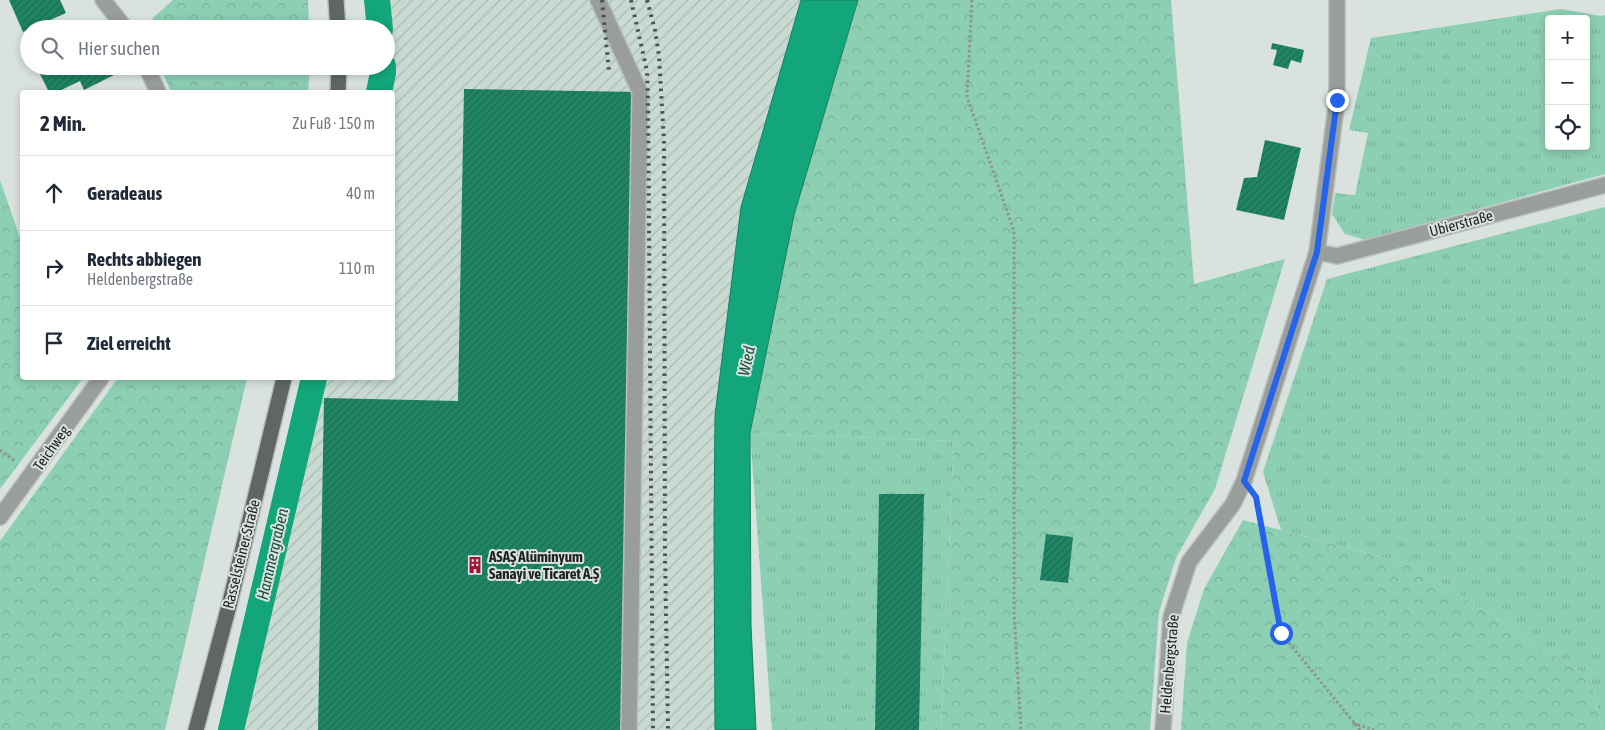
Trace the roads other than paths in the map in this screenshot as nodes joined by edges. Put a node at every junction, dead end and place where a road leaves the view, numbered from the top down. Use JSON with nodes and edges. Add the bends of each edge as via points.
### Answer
{"nodes":[{"id":1,"x":103,"y":0,"type":"edge"},
{"id":2,"x":336,"y":0,"type":"edge"},
{"id":3,"x":598,"y":0,"type":"edge"},
{"id":4,"x":1337,"y":0,"type":"edge"},
{"id":5,"x":119,"y":20,"type":"edge"},
{"id":6,"x":337,"y":20,"type":"edge"},
{"id":7,"x":150,"y":75,"type":"edge"},
{"id":8,"x":339,"y":75,"type":"edge"},
{"id":9,"x":157,"y":90,"type":"edge"},
{"id":10,"x":338,"y":90,"type":"edge"},
{"id":11,"x":1605,"y":185,"type":"edge"},
{"id":12,"x":1317,"y":252,"type":"junction"},
{"id":13,"x":100,"y":380,"type":"edge"},
{"id":14,"x":284,"y":380,"type":"edge"},
{"id":15,"x":0,"y":517,"type":"edge"},
{"id":16,"x":196,"y":730,"type":"edge"},
{"id":17,"x":629,"y":730,"type":"edge"},
{"id":18,"x":1163,"y":730,"type":"edge"}],
"edges":[{"from":1,"to":5,"type":"street"},
{"from":2,"to":6,"type":"main road"},
{"from":3,"to":17,"type":"street","via":[[640,92]]},
{"from":4,"to":12,"type":"street","name":"Heldenbergstraße","via":[[1337,100]]},
{"from":7,"to":9,"type":"street"},
{"from":8,"to":10,"type":"main road"},
{"from":11,"to":12,"type":"street","name":"Ubierstraße","via":[[1337,256]]},
{"from":12,"to":18,"type":"street","name":"Heldenbergstraße","via":[[1244,481],[1234,504],[1188,562],[1171,617]]},
{"from":13,"to":15,"type":"street","name":"Teichweg"},
{"from":14,"to":16,"type":"main road","name":"Rasselsteiner Straße"}]}
